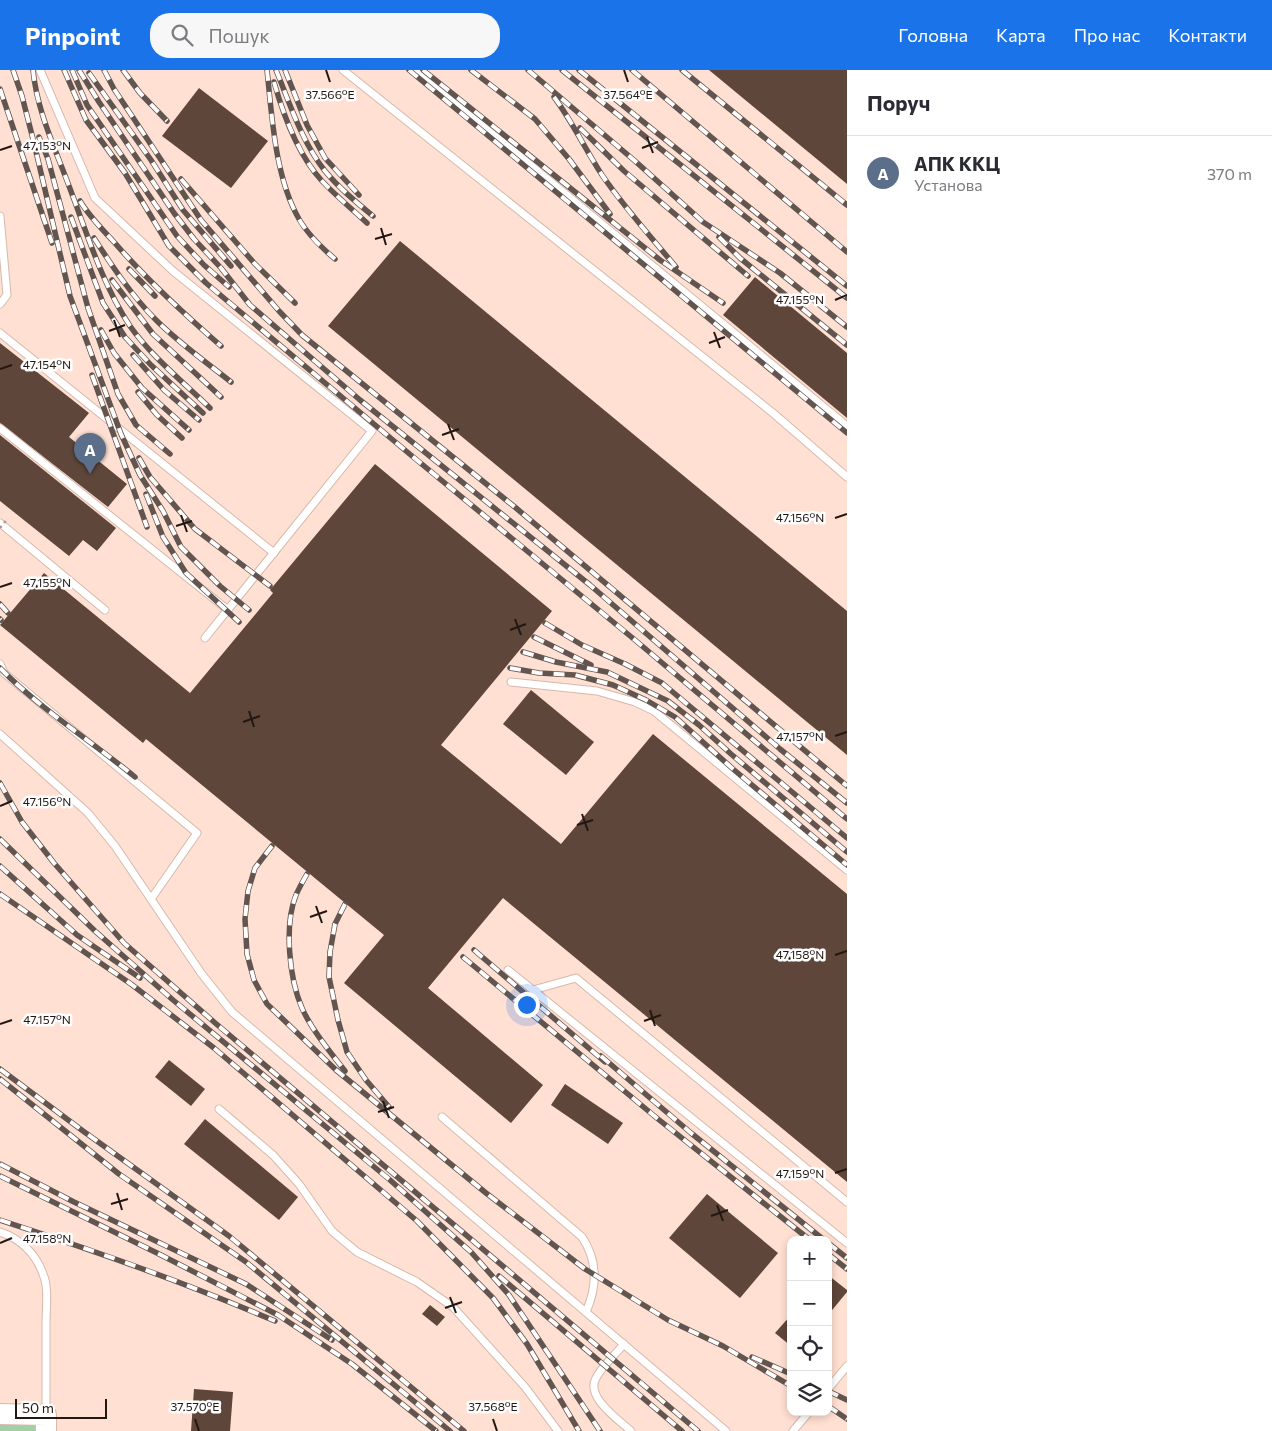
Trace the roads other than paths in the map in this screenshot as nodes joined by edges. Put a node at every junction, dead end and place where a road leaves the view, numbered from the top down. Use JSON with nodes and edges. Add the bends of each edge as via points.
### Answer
{"nodes":[{"id":1,"x":40,"y":70,"type":"edge"},
{"id":2,"x":343,"y":70,"type":"edge"},
{"id":3,"x":415,"y":70,"type":"edge"},
{"id":4,"x":0,"y":216,"type":"edge"},
{"id":5,"x":0,"y":304,"type":"edge"},
{"id":6,"x":0,"y":333,"type":"edge"},
{"id":7,"x":847,"y":426,"type":"edge"},
{"id":8,"x":0,"y":428,"type":"edge"},
{"id":9,"x":847,"y":477,"type":"edge"},
{"id":10,"x":0,"y":523,"type":"edge"},
{"id":11,"x":274,"y":553,"type":"junction"},
{"id":12,"x":105,"y":610,"type":"dead end"},
{"id":13,"x":228,"y":610,"type":"junction"},
{"id":14,"x":205,"y":638,"type":"dead end"},
{"id":15,"x":0,"y":664,"type":"edge"},
{"id":16,"x":511,"y":682,"type":"dead end"},
{"id":17,"x":0,"y":734,"type":"edge"},
{"id":18,"x":847,"y":870,"type":"edge"},
{"id":19,"x":151,"y":900,"type":"junction"},
{"id":20,"x":508,"y":970,"type":"dead end"},
{"id":21,"x":533,"y":990,"type":"junction"},
{"id":22,"x":219,"y":1109,"type":"dead end"},
{"id":23,"x":442,"y":1117,"type":"dead end"},
{"id":24,"x":847,"y":1202,"type":"edge"},
{"id":25,"x":0,"y":1232,"type":"edge"},
{"id":26,"x":847,"y":1243,"type":"edge"},
{"id":27,"x":586,"y":1312,"type":"junction"},
{"id":28,"x":624,"y":1344,"type":"junction"},
{"id":29,"x":847,"y":1366,"type":"edge"},
{"id":30,"x":832,"y":1384,"type":"edge"},
{"id":31,"x":0,"y":1414,"type":"edge"},
{"id":32,"x":806,"y":1416,"type":"edge"},
{"id":33,"x":46,"y":1423,"type":"edge"},
{"id":34,"x":558,"y":1431,"type":"edge"},
{"id":35,"x":631,"y":1431,"type":"edge"},
{"id":36,"x":726,"y":1431,"type":"edge"},
{"id":37,"x":793,"y":1431,"type":"edge"}],
"edges":[{"from":1,"to":11,"type":"lane","via":[[95,198],[173,271],[372,431]]},
{"from":2,"to":9,"type":"lane","via":[[773,413]]},
{"from":3,"to":7,"type":"lane"},
{"from":4,"to":5,"type":"lane","via":[[7,295]]},
{"from":6,"to":11,"type":"lane"},
{"from":8,"to":13,"type":"lane"},
{"from":10,"to":12,"type":"lane"},
{"from":11,"to":13,"type":"lane"},
{"from":13,"to":14,"type":"lane"},
{"from":15,"to":19,"type":"lane","via":[[4,673],[197,833]]},
{"from":16,"to":18,"type":"lane","via":[[597,691],[654,710]]},
{"from":17,"to":19,"type":"lane","via":[[88,813],[116,846]]},
{"from":19,"to":27,"type":"lane","via":[[232,1012]]},
{"from":20,"to":21,"type":"lane"},
{"from":21,"to":24,"type":"lane","via":[[576,978]]},
{"from":21,"to":26,"type":"lane"},
{"from":22,"to":34,"type":"lane","via":[[274,1155],[332,1231],[357,1252],[417,1282],[453,1307],[525,1387]]},
{"from":23,"to":27,"type":"lane","via":[[582,1237],[594,1269],[593,1291]]},
{"from":25,"to":33,"type":"lane","via":[[23,1244],[36,1258],[44,1275]]},
{"from":27,"to":28,"type":"lane"},
{"from":28,"to":35,"type":"lane","via":[[595,1378],[594,1387],[598,1400]]},
{"from":28,"to":36,"type":"lane"},
{"from":29,"to":30,"type":"lane"},
{"from":31,"to":33,"type":"street"},
{"from":32,"to":37,"type":"lane"}]}
